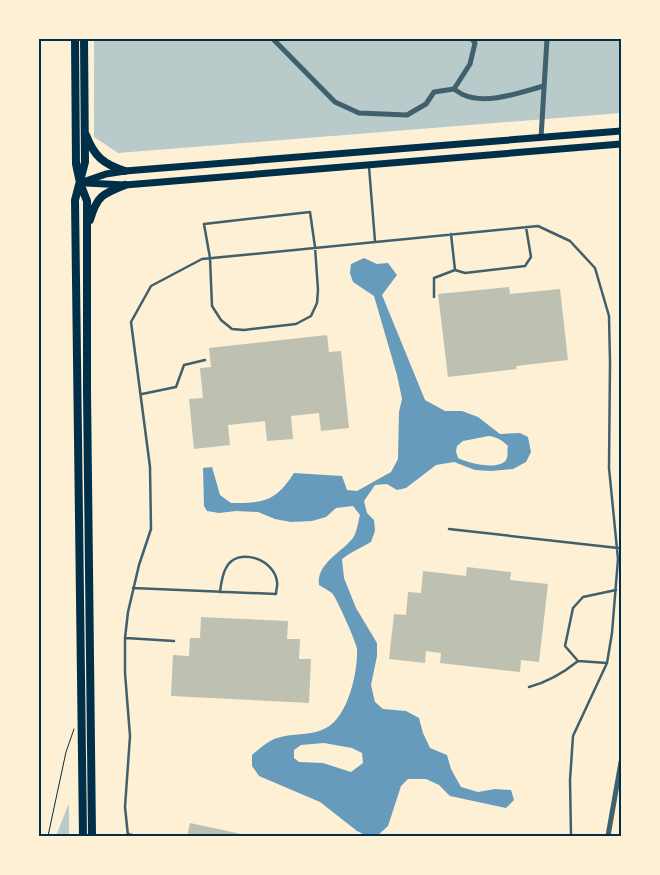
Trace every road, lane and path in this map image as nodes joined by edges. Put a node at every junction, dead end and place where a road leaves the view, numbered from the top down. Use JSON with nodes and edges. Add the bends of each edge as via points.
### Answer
{"nodes":[{"id":1,"x":75,"y":39,"type":"edge"},
{"id":2,"x":84,"y":39,"type":"edge"},
{"id":3,"x":273,"y":39,"type":"edge"},
{"id":4,"x":472,"y":39,"type":"edge"},
{"id":5,"x":547,"y":39,"type":"edge"},
{"id":6,"x":544,"y":86,"type":"junction"},
{"id":7,"x":454,"y":89,"type":"junction"},
{"id":8,"x":84,"y":131,"type":"junction"},
{"id":9,"x":621,"y":131,"type":"edge"},
{"id":10,"x":541,"y":138,"type":"junction"},
{"id":11,"x":621,"y":144,"type":"edge"},
{"id":12,"x":369,"y":165,"type":"junction"},
{"id":13,"x":124,"y":171,"type":"junction"},
{"id":14,"x":80,"y":183,"type":"junction"},
{"id":15,"x":125,"y":185,"type":"junction"},
{"id":16,"x":526,"y":227,"type":"junction"},
{"id":17,"x":87,"y":230,"type":"junction"},
{"id":18,"x":450,"y":234,"type":"junction"},
{"id":19,"x":375,"y":241,"type":"junction"},
{"id":20,"x":315,"y":247,"type":"junction"},
{"id":21,"x":210,"y":258,"type":"junction"},
{"id":22,"x":455,"y":270,"type":"junction"},
{"id":23,"x":434,"y":297,"type":"dead end"},
{"id":24,"x":205,"y":360,"type":"dead end"},
{"id":25,"x":142,"y":394,"type":"junction"},
{"id":26,"x":449,"y":529,"type":"dead end"},
{"id":27,"x":618,"y":548,"type":"junction"},
{"id":28,"x":133,"y":588,"type":"junction"},
{"id":29,"x":616,"y":590,"type":"junction"},
{"id":30,"x":220,"y":592,"type":"junction"},
{"id":31,"x":125,"y":638,"type":"junction"},
{"id":32,"x":174,"y":641,"type":"dead end"},
{"id":33,"x":578,"y":661,"type":"junction"},
{"id":34,"x":607,"y":663,"type":"junction"},
{"id":35,"x":529,"y":687,"type":"dead end"},
{"id":36,"x":74,"y":726,"type":"dead end"},
{"id":37,"x":621,"y":762,"type":"edge"},
{"id":38,"x":128,"y":835,"type":"edge"},
{"id":39,"x":48,"y":836,"type":"edge"},
{"id":40,"x":83,"y":836,"type":"edge"},
{"id":41,"x":92,"y":836,"type":"edge"},
{"id":42,"x":136,"y":836,"type":"edge"},
{"id":43,"x":571,"y":836,"type":"edge"},
{"id":44,"x":608,"y":836,"type":"edge"}],
"edges":[{"from":1,"to":14,"type":"main road","via":[[76,164]]},
{"from":2,"to":8,"type":"main road"},
{"from":3,"to":7,"type":"street","via":[[335,102],[359,113],[407,115],[426,104],[434,92]]},
{"from":4,"to":7,"type":"street","via":[[475,42],[470,64]]},
{"from":5,"to":6,"type":"street"},
{"from":6,"to":7,"type":"street","via":[[501,97],[482,98],[465,96]]},
{"from":6,"to":10,"type":"street"},
{"from":8,"to":13,"type":"main road","via":[[92,150],[104,162]]},
{"from":8,"to":14,"type":"main road","via":[[85,162]]},
{"from":9,"to":10,"type":"main road"},
{"from":10,"to":13,"type":"main road"},
{"from":11,"to":12,"type":"main road"},
{"from":12,"to":15,"type":"main road"},
{"from":12,"to":19,"type":"lane"},
{"from":13,"to":14,"type":"main road"},
{"from":14,"to":15,"type":"main road"},
{"from":14,"to":17,"type":"main road","via":[[87,200]]},
{"from":14,"to":40,"type":"main road","via":[[75,200]]},
{"from":15,"to":17,"type":"main road","via":[[95,202]]},
{"from":16,"to":18,"type":"lane"},
{"from":16,"to":22,"type":"lane","via":[[531,257],[525,266],[465,273]]},
{"from":16,"to":27,"type":"lane","via":[[538,226],[570,241],[595,268],[609,316],[609,468]]},
{"from":17,"to":41,"type":"main road"},
{"from":18,"to":19,"type":"lane"},
{"from":18,"to":22,"type":"lane"},
{"from":19,"to":20,"type":"lane"},
{"from":20,"to":21,"type":"lane"},
{"from":20,"to":21,"type":"lane","via":[[310,212],[281,215],[204,224]]},
{"from":20,"to":21,"type":"lane","via":[[318,290],[311,316],[296,324],[253,329],[232,329],[212,306]]},
{"from":21,"to":25,"type":"lane","via":[[202,259],[151,286],[131,322]]},
{"from":22,"to":23,"type":"lane","via":[[434,278]]},
{"from":24,"to":25,"type":"lane","via":[[184,364],[176,387]]},
{"from":25,"to":28,"type":"lane","via":[[150,467],[150,529]]},
{"from":26,"to":27,"type":"lane"},
{"from":27,"to":29,"type":"lane"},
{"from":28,"to":30,"type":"lane"},
{"from":28,"to":31,"type":"lane"},
{"from":29,"to":33,"type":"lane","via":[[583,597],[573,608],[565,646]]},
{"from":29,"to":34,"type":"lane"},
{"from":30,"to":30,"type":"lane","via":[[276,594],[278,582],[273,570],[263,560],[252,556],[234,560],[226,568]]},
{"from":31,"to":32,"type":"lane"},
{"from":31,"to":38,"type":"lane","via":[[130,736],[124,807]]},
{"from":33,"to":34,"type":"lane"},
{"from":33,"to":35,"type":"lane","via":[[563,673]]},
{"from":34,"to":43,"type":"lane","via":[[573,736]]},
{"from":36,"to":39,"type":"path"},
{"from":37,"to":44,"type":"street"},
{"from":38,"to":42,"type":"lane"}]}
